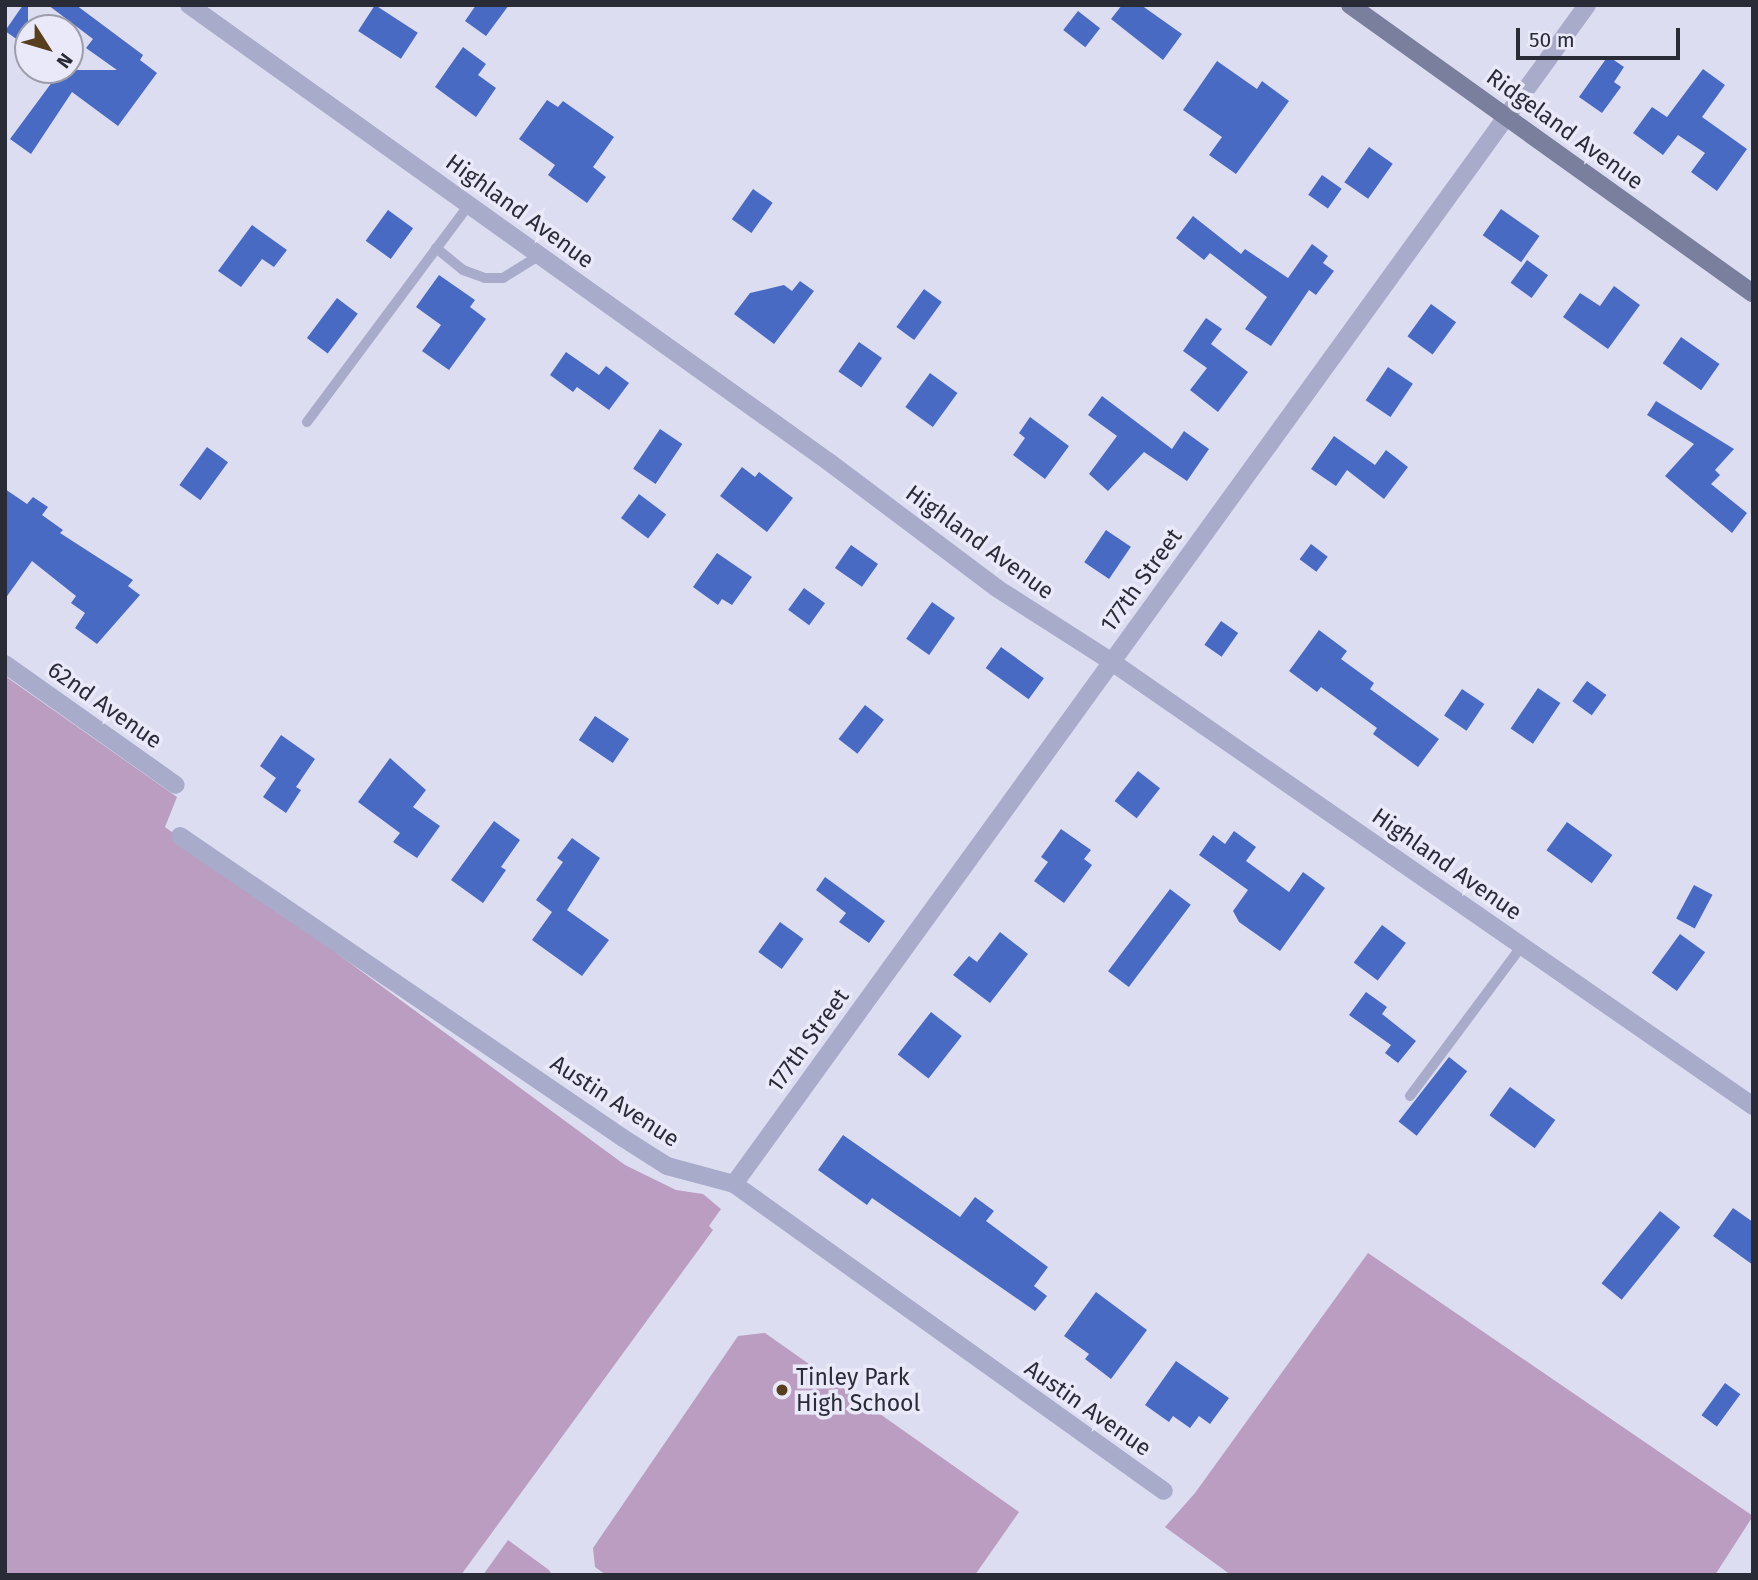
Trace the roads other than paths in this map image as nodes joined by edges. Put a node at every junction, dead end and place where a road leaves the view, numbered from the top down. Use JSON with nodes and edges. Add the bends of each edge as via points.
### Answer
{"nodes":[{"id":1,"x":1350,"y":5,"type":"edge"},
{"id":2,"x":1587,"y":5,"type":"edge"},
{"id":3,"x":195,"y":7,"type":"edge"},
{"id":4,"x":1506,"y":117,"type":"junction"},
{"id":5,"x":469,"y":205,"type":"junction"},
{"id":6,"x":436,"y":248,"type":"junction"},
{"id":7,"x":540,"y":255,"type":"junction"},
{"id":8,"x":1753,"y":293,"type":"edge"},
{"id":9,"x":307,"y":422,"type":"dead end"},
{"id":10,"x":1112,"y":662,"type":"junction"},
{"id":11,"x":5,"y":664,"type":"edge"},
{"id":12,"x":176,"y":785,"type":"dead end"},
{"id":13,"x":180,"y":836,"type":"dead end"},
{"id":14,"x":1522,"y":946,"type":"junction"},
{"id":15,"x":1409,"y":1096,"type":"dead end"},
{"id":16,"x":1753,"y":1106,"type":"edge"},
{"id":17,"x":734,"y":1184,"type":"junction"},
{"id":18,"x":1164,"y":1490,"type":"dead end"}],
"edges":[{"from":1,"to":4,"type":"street","name":"Ridgeland Avenue"},
{"from":2,"to":4,"type":"street","name":"177th Street"},
{"from":3,"to":5,"type":"street","name":"Highland Avenue"},
{"from":4,"to":8,"type":"street","name":"Ridgeland Avenue"},
{"from":4,"to":10,"type":"street","name":"177th Street"},
{"from":5,"to":6,"type":"lane"},
{"from":5,"to":7,"type":"street","name":"Highland Avenue"},
{"from":6,"to":7,"type":"lane","via":[[463,270],[485,278],[503,278]]},
{"from":6,"to":9,"type":"lane"},
{"from":7,"to":10,"type":"street","name":"Highland Avenue","via":[[998,589]]},
{"from":10,"to":14,"type":"street","name":"Highland Avenue"},
{"from":10,"to":17,"type":"street","name":"177th Street"},
{"from":11,"to":12,"type":"street","name":"62nd Avenue"},
{"from":13,"to":17,"type":"street","name":"Austin Avenue","via":[[667,1166]]},
{"from":14,"to":15,"type":"lane"},
{"from":14,"to":16,"type":"street","name":"Highland Avenue"},
{"from":17,"to":18,"type":"street","name":"Austin Avenue"}]}
